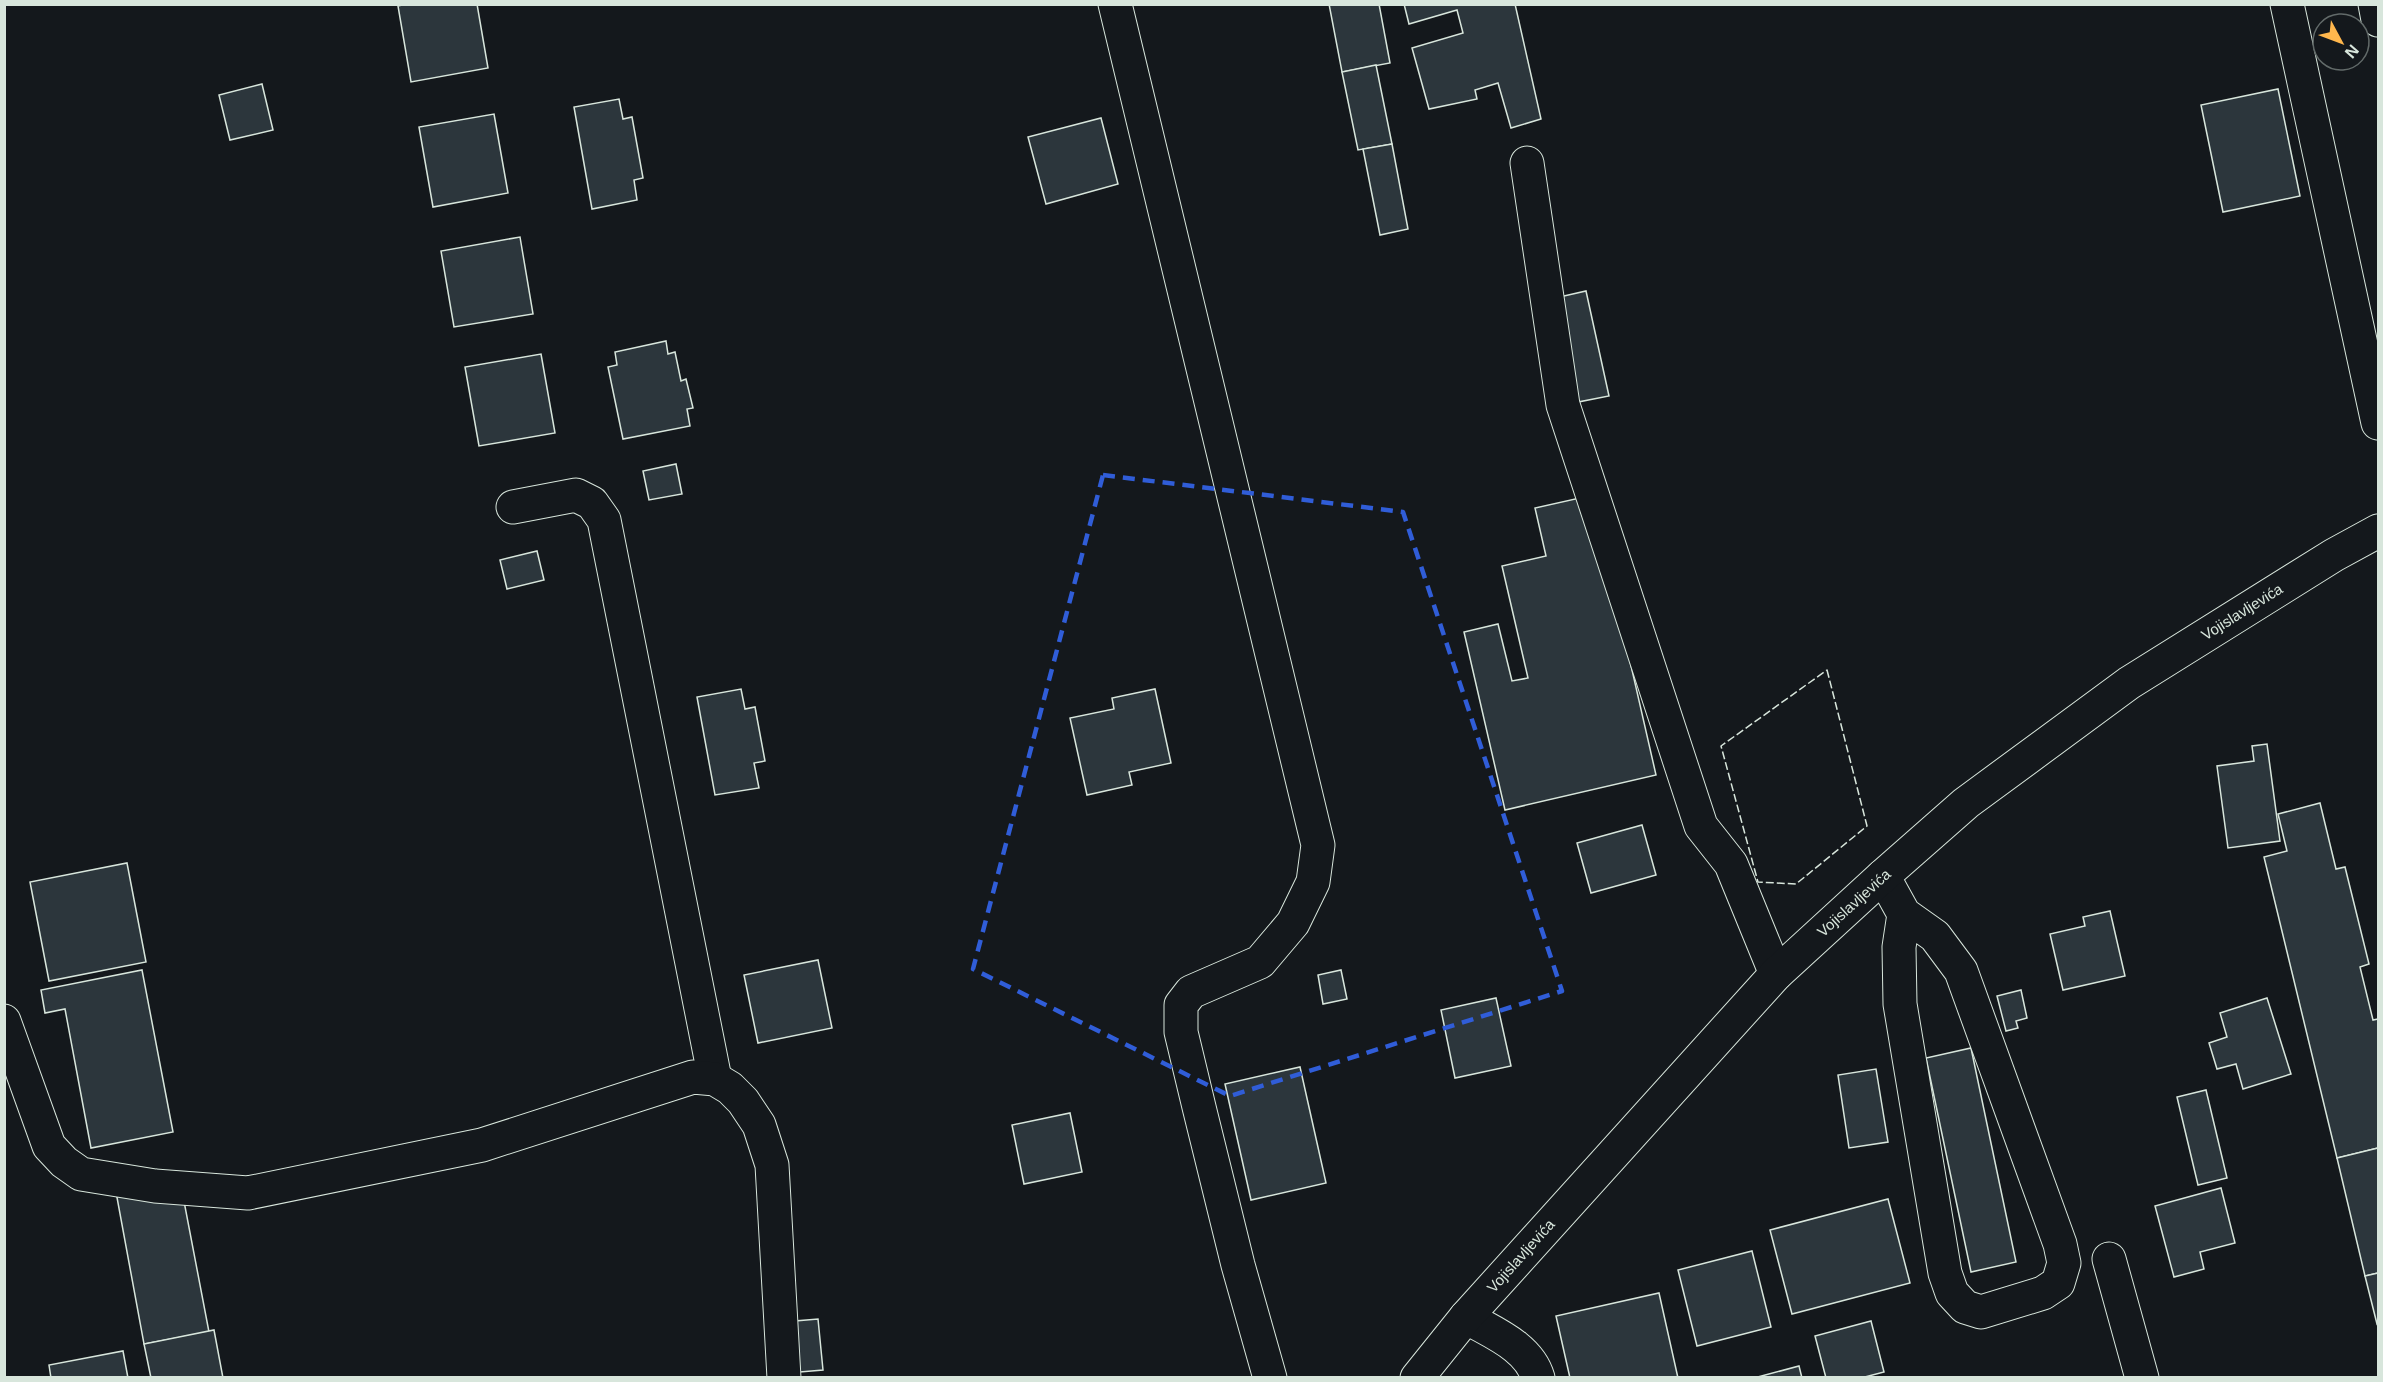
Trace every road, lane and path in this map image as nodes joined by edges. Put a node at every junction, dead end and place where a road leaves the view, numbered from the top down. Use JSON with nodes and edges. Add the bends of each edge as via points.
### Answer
{"nodes":[{"id":1,"x":1115,"y":4,"type":"edge"},
{"id":2,"x":2287,"y":4,"type":"edge"},
{"id":3,"x":2375,"y":4,"type":"edge"},
{"id":4,"x":2379,"y":20,"type":"edge"},
{"id":5,"x":1527,"y":163,"type":"dead end"},
{"id":6,"x":2379,"y":423,"type":"edge"},
{"id":7,"x":513,"y":507,"type":"dead end"},
{"id":8,"x":2379,"y":531,"type":"edge"},
{"id":9,"x":1883,"y":876,"type":"junction"},
{"id":10,"x":1904,"y":914,"type":"junction"},
{"id":11,"x":1776,"y":974,"type":"junction"},
{"id":12,"x":4,"y":1021,"type":"edge"},
{"id":13,"x":715,"y":1079,"type":"junction"},
{"id":14,"x":2109,"y":1259,"type":"dead end"},
{"id":15,"x":1466,"y":1317,"type":"junction"},
{"id":16,"x":784,"y":1377,"type":"edge"},
{"id":17,"x":1270,"y":1377,"type":"edge"},
{"id":18,"x":1417,"y":1377,"type":"edge"},
{"id":19,"x":1538,"y":1377,"type":"edge"},
{"id":20,"x":2142,"y":1377,"type":"edge"}],
"edges":[{"from":1,"to":17,"type":"street","via":[[1318,845],[1313,882],[1293,923],[1260,962],[1191,992],[1181,1005],[1182,1032],[1196,1096]]},
{"from":2,"to":6,"type":"street"},
{"from":3,"to":4,"type":"street"},
{"from":5,"to":11,"type":"street","via":[[1563,405],[1701,826],[1731,864]]},
{"from":7,"to":13,"type":"street","via":[[576,495],[592,503],[604,520]]},
{"from":8,"to":9,"type":"street","name":"Vojislavljevića","via":[[2129,683],[1966,804]]},
{"from":9,"to":10,"type":"street"},
{"from":9,"to":11,"type":"street","name":"Vojislavljevića"},
{"from":10,"to":10,"type":"street","via":[[1899,947],[1900,1004],[1945,1273],[1952,1293],[1965,1307],[1981,1312],[2043,1293],[2058,1283],[2064,1263],[1961,971],[1935,936]]},
{"from":11,"to":15,"type":"street","name":"Vojislavljevića"},
{"from":12,"to":13,"type":"street","via":[[49,1146],[56,1154],[81,1174],[155,1186],[248,1193],[482,1145],[693,1077]]},
{"from":13,"to":16,"type":"street","via":[[743,1101],[759,1125],[772,1165]]},
{"from":14,"to":20,"type":"street"},
{"from":15,"to":18,"type":"street","name":"Vojislavljevića"},
{"from":15,"to":19,"type":"street","via":[[1521,1350]]}]}
